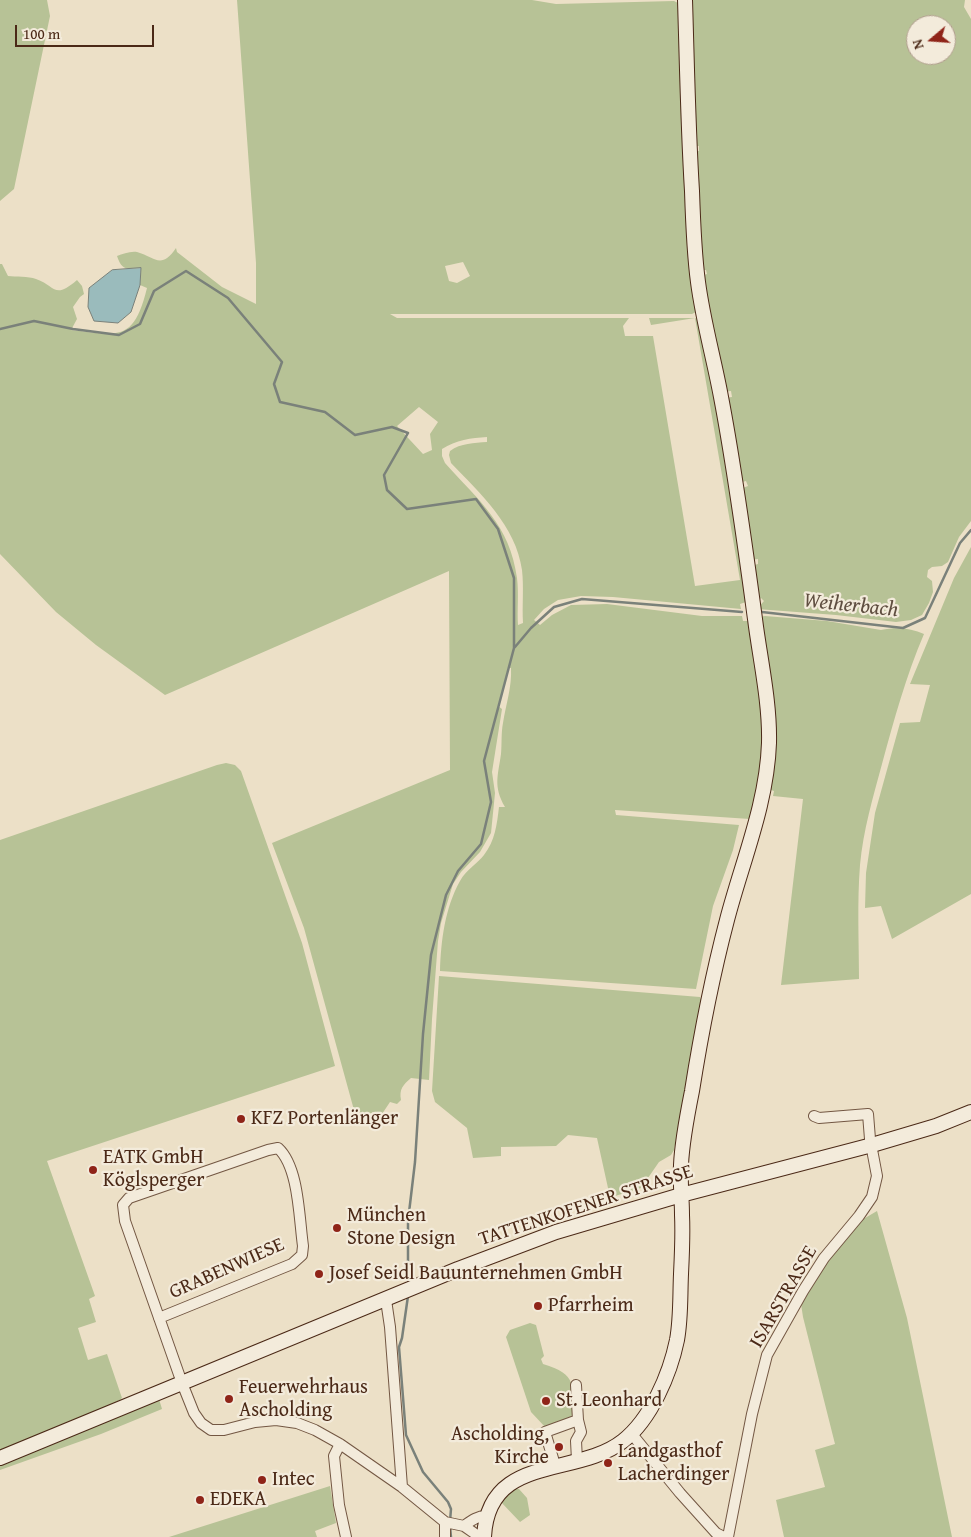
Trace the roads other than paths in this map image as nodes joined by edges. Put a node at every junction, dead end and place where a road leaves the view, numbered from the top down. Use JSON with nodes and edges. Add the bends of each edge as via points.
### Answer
{"nodes":[{"id":1,"x":685,"y":0,"type":"edge"},
{"id":2,"x":971,"y":1112,"type":"edge"},
{"id":3,"x":814,"y":1116,"type":"dead end"},
{"id":4,"x":872,"y":1145,"type":"junction"},
{"id":5,"x":681,"y":1194,"type":"junction"},
{"id":6,"x":392,"y":1297,"type":"junction"},
{"id":7,"x":159,"y":1318,"type":"junction"},
{"id":8,"x":182,"y":1383,"type":"junction"},
{"id":9,"x":576,"y":1385,"type":"dead end"},
{"id":10,"x":578,"y":1420,"type":"junction"},
{"id":11,"x":631,"y":1433,"type":"junction"},
{"id":12,"x":340,"y":1444,"type":"junction"},
{"id":13,"x":0,"y":1458,"type":"edge"},
{"id":14,"x":577,"y":1460,"type":"junction"},
{"id":15,"x":555,"y":1465,"type":"junction"},
{"id":16,"x":402,"y":1487,"type":"junction"},
{"id":17,"x":486,"y":1516,"type":"junction"},
{"id":18,"x":453,"y":1523,"type":"junction"},
{"id":19,"x":346,"y":1537,"type":"edge"},
{"id":20,"x":446,"y":1537,"type":"edge"},
{"id":21,"x":484,"y":1537,"type":"edge"},
{"id":22,"x":724,"y":1537,"type":"edge"},
{"id":23,"x":728,"y":1537,"type":"edge"}],
"edges":[{"from":1,"to":5,"type":"main road","via":[[688,121],[698,282],[733,465],[766,699],[769,742],[761,798],[727,918],[710,993],[681,1161]]},
{"from":2,"to":4,"type":"main road","name":"TATTENKOFENER STRASSE"},
{"from":3,"to":4,"type":"street","via":[[868,1114]]},
{"from":4,"to":5,"type":"main road","name":"TATTENKOFENER STRASSE"},
{"from":4,"to":23,"type":"street","name":"ISARSTRASSE","via":[[877,1176],[872,1197],[824,1258],[767,1355]]},
{"from":5,"to":6,"type":"main road","name":"TATTENKOFENER STRASSE","via":[[556,1232]]},
{"from":5,"to":11,"type":"main road","via":[[680,1312],[676,1340],[661,1387]]},
{"from":6,"to":8,"type":"main road","name":"TATTENKOFENER STRASSE"},
{"from":6,"to":16,"type":"street","via":[[390,1327]]},
{"from":7,"to":7,"type":"street","name":"GRABENWIESE","via":[[125,1221],[123,1204],[129,1198],[278,1148],[287,1160],[295,1187],[302,1254],[292,1264]]},
{"from":7,"to":8,"type":"street","name":"GRABENWIESE"},
{"from":8,"to":12,"type":"street","name":"GRABENWIESE","via":[[194,1413],[211,1430],[276,1420],[297,1423]]},
{"from":8,"to":13,"type":"main road","name":"TATTENKOFENER STRASSE"},
{"from":9,"to":10,"type":"street"},
{"from":10,"to":14,"type":"street","via":[[581,1432],[576,1441]]},
{"from":10,"to":15,"type":"street","via":[[545,1432]]},
{"from":11,"to":14,"type":"main road","via":[[611,1448]]},
{"from":11,"to":22,"type":"street","via":[[680,1493],[716,1533]]},
{"from":12,"to":16,"type":"street"},
{"from":12,"to":19,"type":"street","via":[[334,1456]]},
{"from":14,"to":15,"type":"main road"},
{"from":15,"to":17,"type":"main road","via":[[511,1483],[493,1501]]},
{"from":16,"to":18,"type":"street"},
{"from":17,"to":18,"type":"street"},
{"from":17,"to":21,"type":"main road"},
{"from":18,"to":20,"type":"street"},
{"from":18,"to":21,"type":"street"}]}
